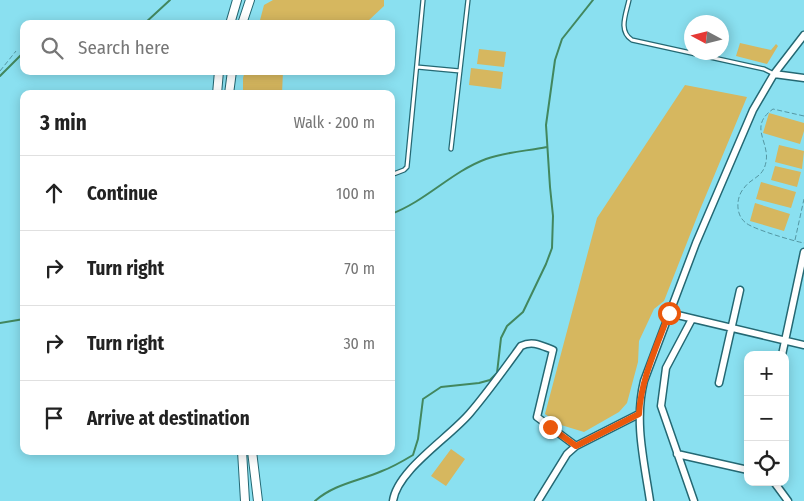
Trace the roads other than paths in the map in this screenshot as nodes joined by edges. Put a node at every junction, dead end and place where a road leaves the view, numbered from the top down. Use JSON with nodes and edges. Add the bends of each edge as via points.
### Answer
{"nodes":[{"id":1,"x":237,"y":0,"type":"edge"},
{"id":2,"x":250,"y":0,"type":"edge"},
{"id":3,"x":423,"y":0,"type":"edge"},
{"id":4,"x":468,"y":0,"type":"edge"},
{"id":5,"x":629,"y":0,"type":"edge"},
{"id":6,"x":231,"y":20,"type":"edge"},
{"id":7,"x":243,"y":20,"type":"edge"},
{"id":8,"x":804,"y":35,"type":"edge"},
{"id":9,"x":417,"y":67,"type":"junction"},
{"id":10,"x":460,"y":72,"type":"junction"},
{"id":11,"x":774,"y":74,"type":"junction"},
{"id":12,"x":220,"y":75,"type":"edge"},
{"id":13,"x":231,"y":75,"type":"edge"},
{"id":14,"x":804,"y":78,"type":"edge"},
{"id":15,"x":218,"y":90,"type":"edge"},
{"id":16,"x":230,"y":90,"type":"edge"},
{"id":17,"x":451,"y":149,"type":"dead end"},
{"id":18,"x":395,"y":174,"type":"edge"},
{"id":19,"x":804,"y":252,"type":"edge"},
{"id":20,"x":740,"y":290,"type":"dead end"},
{"id":21,"x":669,"y":313,"type":"junction"},
{"id":22,"x":692,"y":319,"type":"junction"},
{"id":23,"x":731,"y":328,"type":"junction"},
{"id":24,"x":785,"y":340,"type":"junction"},
{"id":25,"x":804,"y":345,"type":"edge"},
{"id":26,"x":783,"y":351,"type":"edge"},
{"id":27,"x":719,"y":383,"type":"dead end"},
{"id":28,"x":639,"y":414,"type":"junction"},
{"id":29,"x":576,"y":446,"type":"junction"},
{"id":30,"x":677,"y":454,"type":"junction"},
{"id":31,"x":242,"y":455,"type":"edge"},
{"id":32,"x":253,"y":455,"type":"edge"},
{"id":33,"x":243,"y":461,"type":"junction"},
{"id":34,"x":744,"y":469,"type":"edge"},
{"id":35,"x":777,"y":486,"type":"edge"},
{"id":36,"x":245,"y":501,"type":"edge"},
{"id":37,"x":258,"y":501,"type":"edge"},
{"id":38,"x":393,"y":501,"type":"edge"},
{"id":39,"x":538,"y":501,"type":"edge"},
{"id":40,"x":650,"y":501,"type":"edge"},
{"id":41,"x":694,"y":501,"type":"edge"},
{"id":42,"x":788,"y":501,"type":"edge"}],
"edges":[{"from":1,"to":6,"type":"street"},
{"from":2,"to":7,"type":"street"},
{"from":3,"to":9,"type":"lane"},
{"from":4,"to":10,"type":"lane"},
{"from":5,"to":11,"type":"lane","via":[[623,26],[632,40],[764,69]]},
{"from":8,"to":11,"type":"street"},
{"from":9,"to":10,"type":"lane"},
{"from":9,"to":18,"type":"lane","via":[[406,166]]},
{"from":10,"to":17,"type":"lane"},
{"from":11,"to":14,"type":"street"},
{"from":11,"to":21,"type":"street","via":[[753,110]]},
{"from":12,"to":15,"type":"street"},
{"from":13,"to":16,"type":"street"},
{"from":19,"to":24,"type":"street"},
{"from":20,"to":23,"type":"street"},
{"from":21,"to":22,"type":"street"},
{"from":21,"to":28,"type":"street","via":[[644,381]]},
{"from":22,"to":23,"type":"street"},
{"from":22,"to":30,"type":"street","via":[[666,368],[661,406]]},
{"from":23,"to":24,"type":"street"},
{"from":23,"to":27,"type":"street"},
{"from":24,"to":25,"type":"street"},
{"from":24,"to":26,"type":"street"},
{"from":28,"to":29,"type":"street"},
{"from":28,"to":40,"type":"street"},
{"from":29,"to":38,"type":"street","via":[[537,417],[553,350],[533,342],[526,343],[470,413],[416,464],[398,486]]},
{"from":29,"to":39,"type":"street","via":[[567,454]]},
{"from":30,"to":34,"type":"street"},
{"from":30,"to":41,"type":"street"},
{"from":31,"to":33,"type":"street"},
{"from":32,"to":33,"type":"street"},
{"from":32,"to":37,"type":"street"},
{"from":33,"to":36,"type":"street"},
{"from":35,"to":42,"type":"street"}]}
